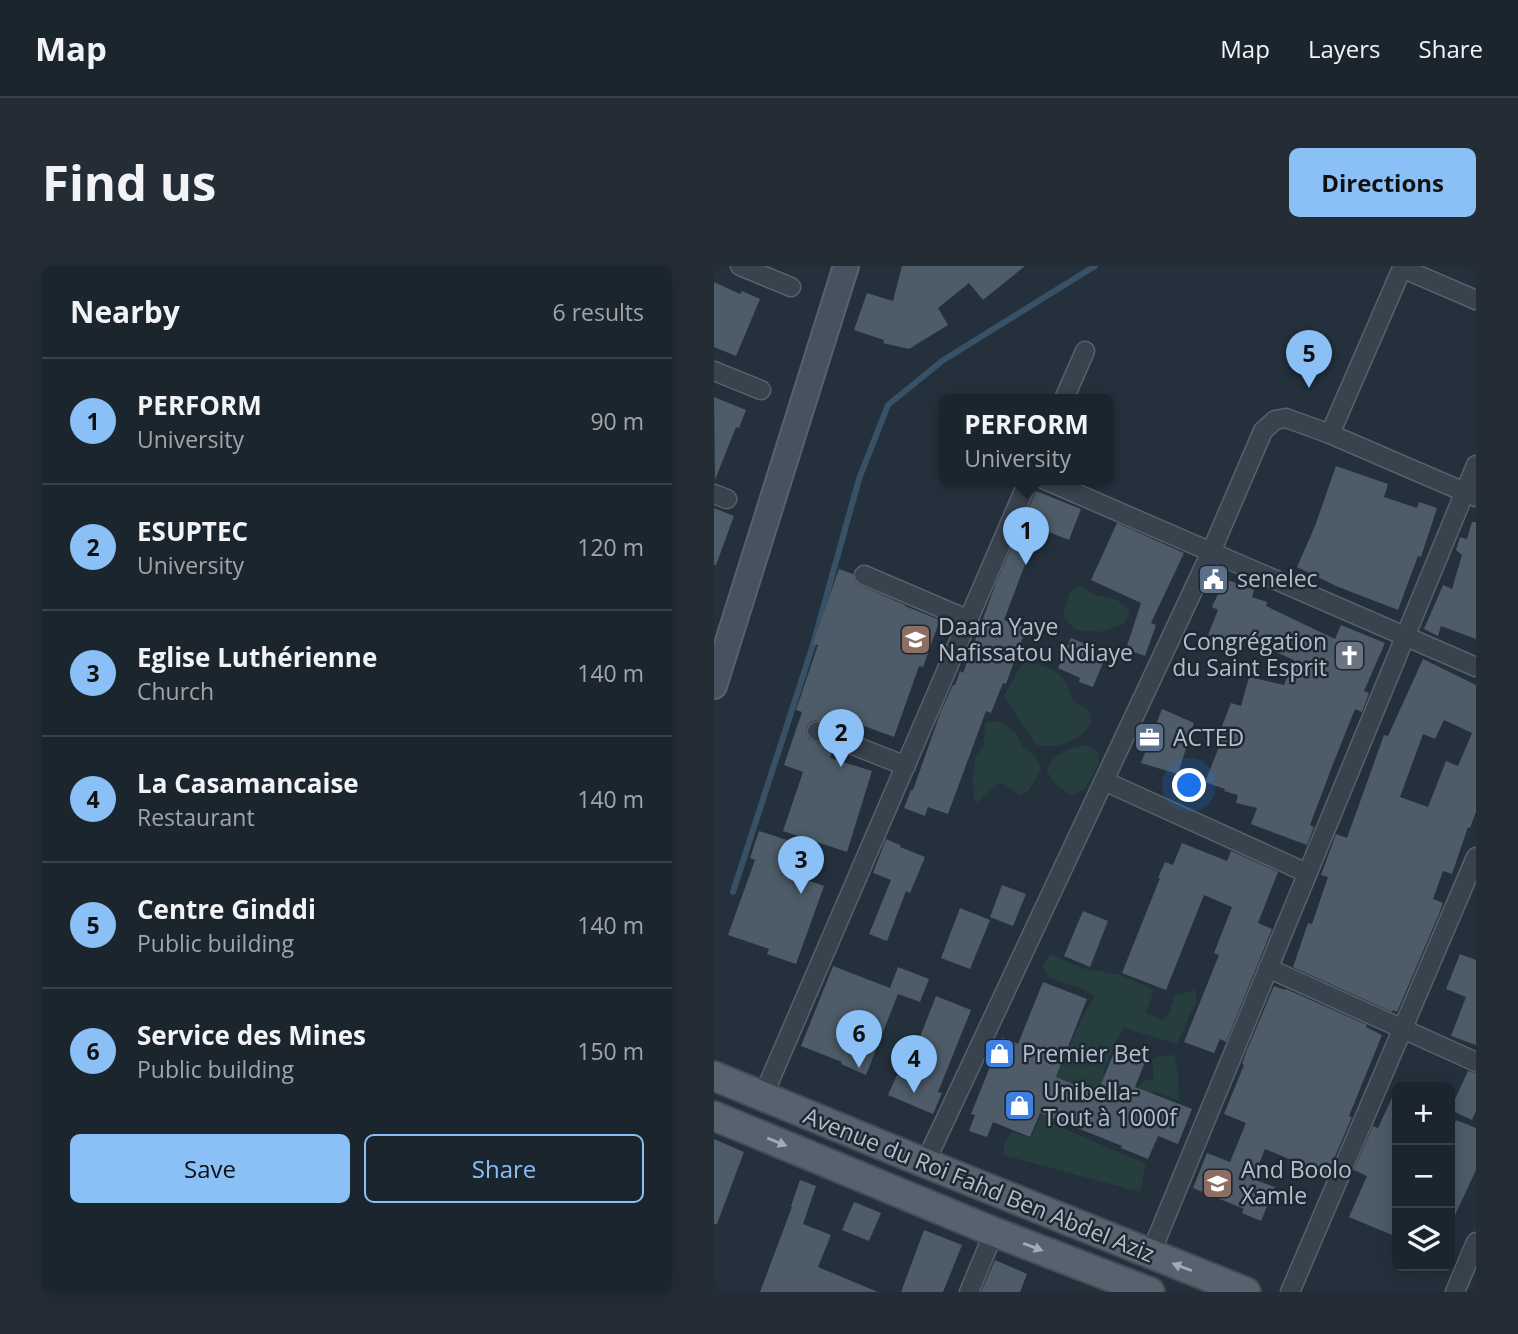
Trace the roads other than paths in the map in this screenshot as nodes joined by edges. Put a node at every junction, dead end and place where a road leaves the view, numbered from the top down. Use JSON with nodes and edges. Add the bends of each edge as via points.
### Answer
{"nodes":[{"id":1,"x":740,"y":266,"type":"edge"},
{"id":2,"x":846,"y":266,"type":"edge"},
{"id":3,"x":1403,"y":267,"type":"edge"},
{"id":4,"x":791,"y":287,"type":"dead end"},
{"id":5,"x":1476,"y":300,"type":"edge"},
{"id":6,"x":1085,"y":351,"type":"dead end"},
{"id":7,"x":714,"y":370,"type":"edge"},
{"id":8,"x":761,"y":390,"type":"dead end"},
{"id":9,"x":1066,"y":394,"type":"edge"},
{"id":10,"x":1329,"y":434,"type":"junction"},
{"id":11,"x":1476,"y":465,"type":"edge"},
{"id":12,"x":1026,"y":485,"type":"edge"},
{"id":13,"x":1056,"y":485,"type":"edge"},
{"id":14,"x":1470,"y":494,"type":"edge"},
{"id":15,"x":1211,"y":552,"type":"junction"},
{"id":16,"x":864,"y":575,"type":"dead end"},
{"id":17,"x":969,"y":620,"type":"junction"},
{"id":18,"x":1405,"y":637,"type":"junction"},
{"id":19,"x":1476,"y":667,"type":"edge"},
{"id":20,"x":714,"y":686,"type":"edge"},
{"id":21,"x":817,"y":732,"type":"dead end"},
{"id":22,"x":906,"y":766,"type":"junction"},
{"id":23,"x":1104,"y":781,"type":"junction"},
{"id":24,"x":1476,"y":858,"type":"edge"},
{"id":25,"x":1307,"y":873,"type":"junction"},
{"id":26,"x":1268,"y":968,"type":"junction"},
{"id":27,"x":1402,"y":1029,"type":"junction"},
{"id":28,"x":1476,"y":1062,"type":"edge"},
{"id":29,"x":714,"y":1076,"type":"edge"},
{"id":30,"x":763,"y":1096,"type":"junction"},
{"id":31,"x":714,"y":1116,"type":"edge"},
{"id":32,"x":925,"y":1163,"type":"junction"},
{"id":33,"x":994,"y":1232,"type":"junction"},
{"id":34,"x":1476,"y":1242,"type":"edge"},
{"id":35,"x":1150,"y":1255,"type":"junction"},
{"id":36,"x":1141,"y":1290,"type":"edge"},
{"id":37,"x":969,"y":1292,"type":"edge"},
{"id":38,"x":1246,"y":1292,"type":"edge"},
{"id":39,"x":1290,"y":1292,"type":"edge"},
{"id":40,"x":1455,"y":1292,"type":"edge"}],
"edges":[{"from":1,"to":4,"type":"street"},
{"from":2,"to":20,"type":"street"},
{"from":3,"to":5,"type":"street"},
{"from":3,"to":10,"type":"street"},
{"from":6,"to":9,"type":"street"},
{"from":7,"to":8,"type":"street"},
{"from":10,"to":14,"type":"street"},
{"from":10,"to":15,"type":"street","via":[[1286,418],[1275,420],[1263,432]]},
{"from":11,"to":14,"type":"street"},
{"from":12,"to":17,"type":"street"},
{"from":13,"to":15,"type":"street"},
{"from":14,"to":18,"type":"street"},
{"from":15,"to":18,"type":"street"},
{"from":15,"to":23,"type":"street"},
{"from":16,"to":17,"type":"street"},
{"from":17,"to":22,"type":"street"},
{"from":18,"to":19,"type":"street"},
{"from":18,"to":25,"type":"street"},
{"from":21,"to":22,"type":"street"},
{"from":22,"to":30,"type":"street"},
{"from":23,"to":25,"type":"street"},
{"from":23,"to":32,"type":"street"},
{"from":24,"to":27,"type":"street"},
{"from":25,"to":26,"type":"street"},
{"from":26,"to":27,"type":"street"},
{"from":26,"to":35,"type":"street"},
{"from":27,"to":28,"type":"street"},
{"from":27,"to":39,"type":"street"},
{"from":29,"to":30,"type":"main road","name":"Avenue du Roi Fahd Ben Abdel Aziz"},
{"from":30,"to":32,"type":"main road","name":"Avenue du Roi Fahd Ben Abdel Aziz"},
{"from":31,"to":33,"type":"main road","name":"Avenue du Roi Fahd Ben Abdel Aziz","one_way":true},
{"from":32,"to":35,"type":"main road","name":"Avenue du Roi Fahd Ben Abdel Aziz"},
{"from":33,"to":36,"type":"main road","name":"Avenue du Roi Fahd Ben Abdel Aziz","one_way":true},
{"from":33,"to":37,"type":"street"},
{"from":34,"to":40,"type":"street"},
{"from":38,"to":35,"type":"main road","name":"Avenue du Roi Fahd Ben Abdel Aziz","one_way":true}]}
